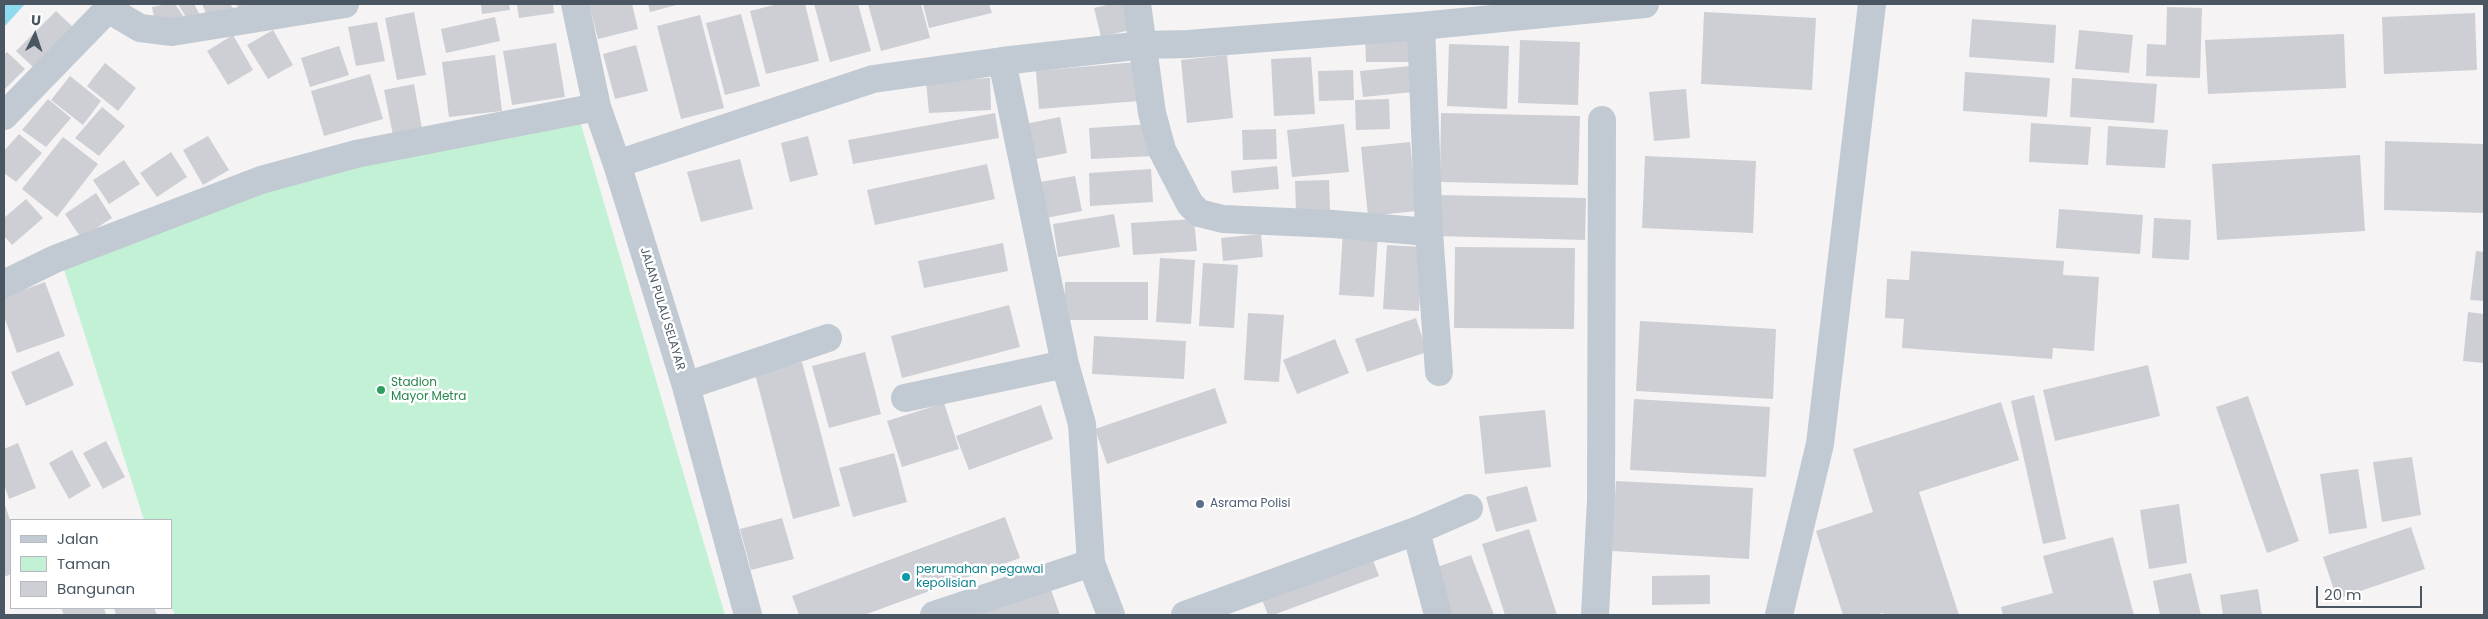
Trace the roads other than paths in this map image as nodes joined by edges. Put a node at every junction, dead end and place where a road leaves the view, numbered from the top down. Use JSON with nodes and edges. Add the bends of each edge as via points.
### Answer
{"nodes":[{"id":1,"x":345,"y":4,"type":"edge"},
{"id":2,"x":575,"y":4,"type":"edge"},
{"id":3,"x":1137,"y":4,"type":"edge"},
{"id":4,"x":1645,"y":4,"type":"edge"},
{"id":5,"x":1872,"y":4,"type":"edge"},
{"id":6,"x":110,"y":6,"type":"edge"},
{"id":7,"x":1421,"y":26,"type":"junction"},
{"id":8,"x":1144,"y":45,"type":"junction"},
{"id":9,"x":1002,"y":60,"type":"junction"},
{"id":10,"x":597,"y":107,"type":"junction"},
{"id":11,"x":4,"y":116,"type":"edge"},
{"id":12,"x":1602,"y":120,"type":"dead end"},
{"id":13,"x":617,"y":164,"type":"junction"},
{"id":14,"x":1429,"y":232,"type":"junction"},
{"id":15,"x":4,"y":284,"type":"edge"},
{"id":16,"x":828,"y":338,"type":"dead end"},
{"id":17,"x":1065,"y":364,"type":"junction"},
{"id":18,"x":1439,"y":372,"type":"dead end"},
{"id":19,"x":686,"y":386,"type":"junction"},
{"id":20,"x":905,"y":398,"type":"dead end"},
{"id":21,"x":1469,"y":508,"type":"dead end"},
{"id":22,"x":1416,"y":531,"type":"junction"},
{"id":23,"x":1091,"y":562,"type":"junction"},
{"id":24,"x":748,"y":615,"type":"edge"},
{"id":25,"x":934,"y":615,"type":"edge"},
{"id":26,"x":1111,"y":615,"type":"edge"},
{"id":27,"x":1185,"y":615,"type":"edge"},
{"id":28,"x":1438,"y":615,"type":"edge"},
{"id":29,"x":1595,"y":615,"type":"edge"},
{"id":30,"x":1779,"y":615,"type":"edge"}],
"edges":[{"from":1,"to":6,"type":"street","via":[[172,32],[140,28]]},
{"from":2,"to":10,"type":"street","name":"JALAN PULAU SELAYAR"},
{"from":3,"to":8,"type":"street"},
{"from":4,"to":7,"type":"street"},
{"from":5,"to":30,"type":"street","via":[[1820,444]]},
{"from":6,"to":11,"type":"street"},
{"from":7,"to":8,"type":"street"},
{"from":7,"to":14,"type":"street"},
{"from":8,"to":9,"type":"street"},
{"from":8,"to":14,"type":"street","via":[[1152,113],[1162,150],[1190,204],[1199,213],[1223,219]]},
{"from":9,"to":13,"type":"street","via":[[873,79]]},
{"from":9,"to":17,"type":"street"},
{"from":10,"to":13,"type":"street","name":"JALAN PULAU SELAYAR"},
{"from":10,"to":15,"type":"street","via":[[356,154],[261,180],[55,259]]},
{"from":12,"to":29,"type":"street","via":[[1601,500]]},
{"from":13,"to":19,"type":"street","name":"JALAN PULAU SELAYAR"},
{"from":14,"to":18,"type":"street"},
{"from":16,"to":19,"type":"street"},
{"from":17,"to":20,"type":"street"},
{"from":17,"to":23,"type":"street","via":[[1082,424]]},
{"from":19,"to":24,"type":"street","name":"JALAN PULAU SELAYAR"},
{"from":21,"to":22,"type":"street"},
{"from":22,"to":27,"type":"street"},
{"from":22,"to":28,"type":"street"},
{"from":23,"to":25,"type":"street"},
{"from":23,"to":26,"type":"street"}]}
